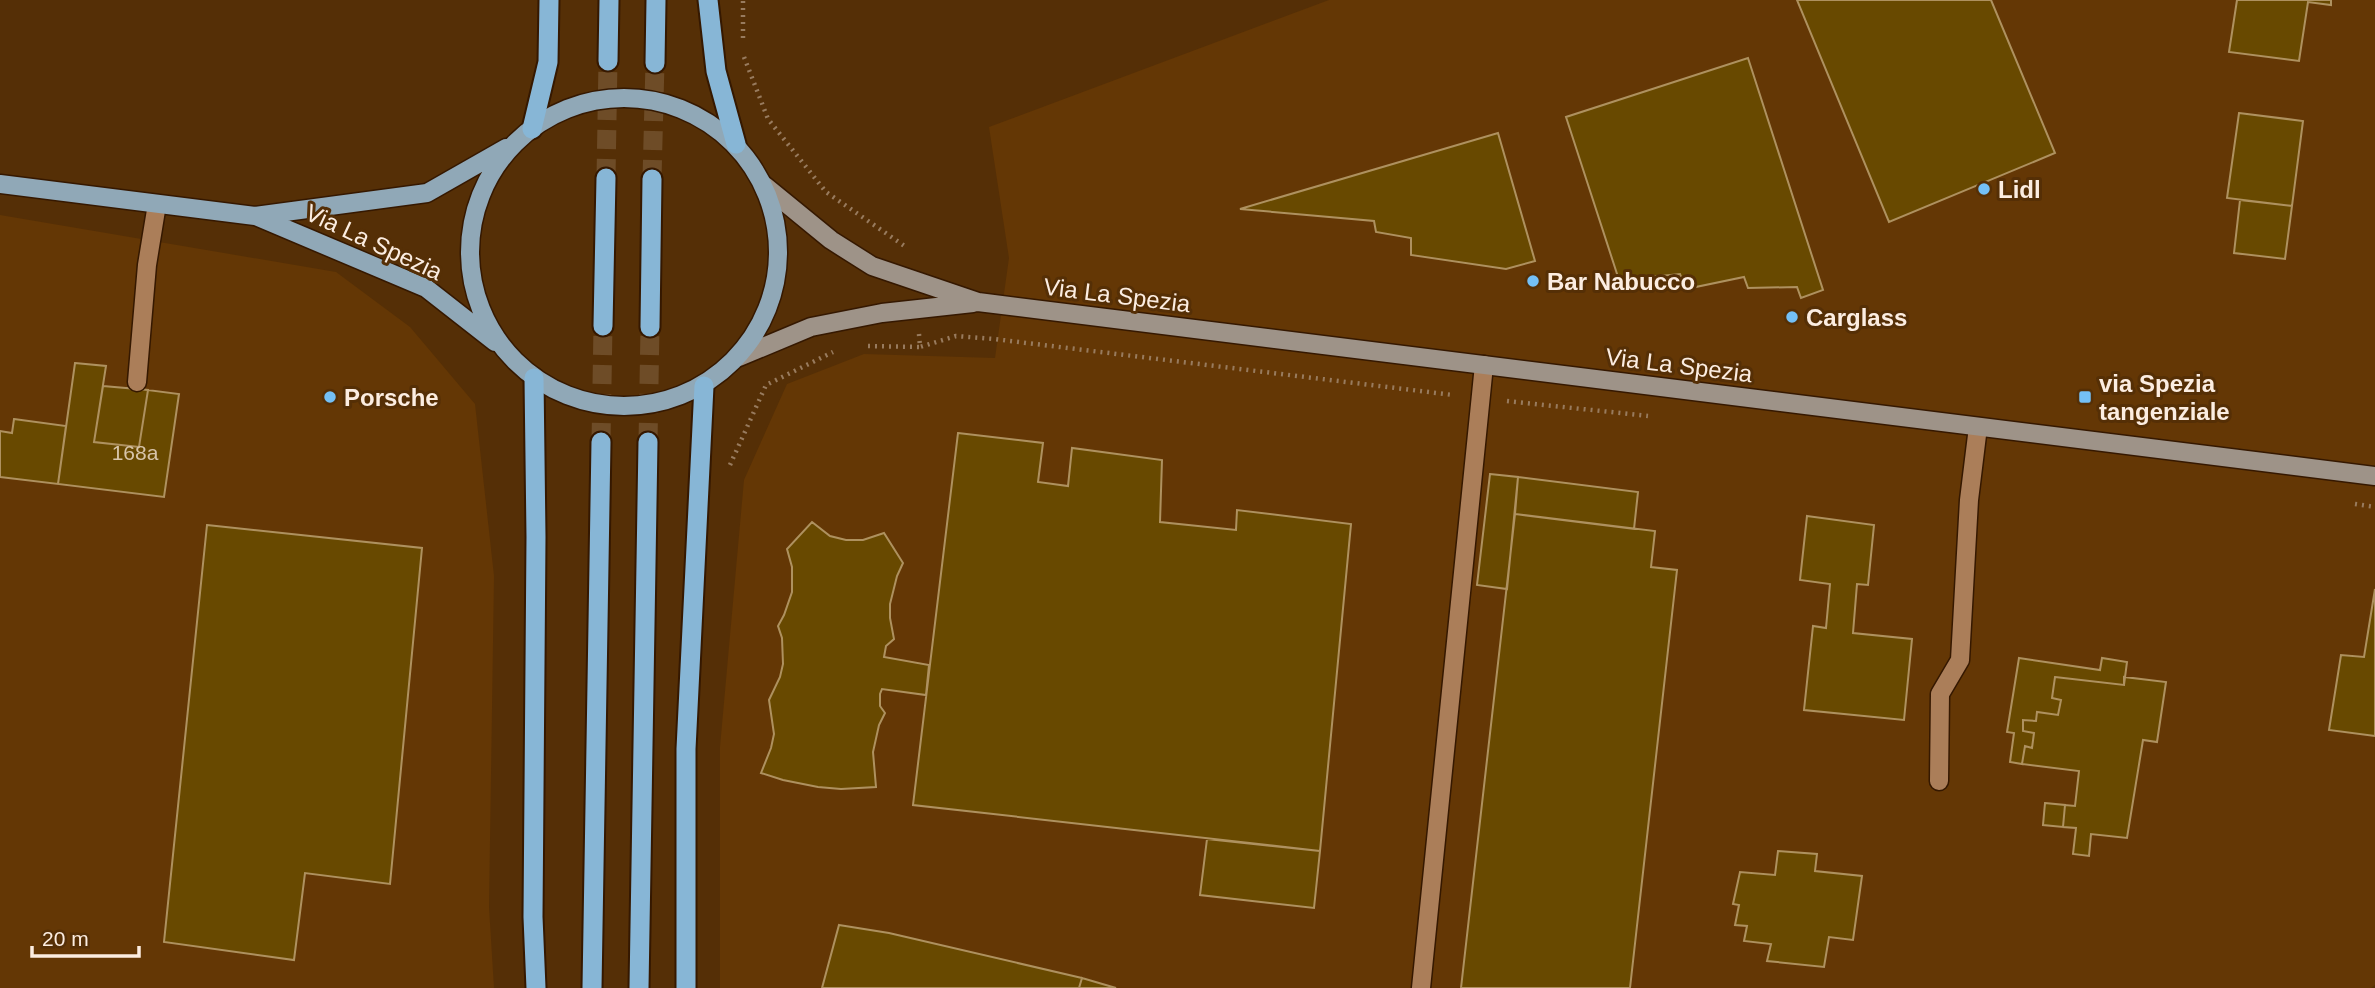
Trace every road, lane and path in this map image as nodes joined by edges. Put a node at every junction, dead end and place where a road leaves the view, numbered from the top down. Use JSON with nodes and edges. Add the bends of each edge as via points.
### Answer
{"nodes":[{"id":1,"x":549,"y":0,"type":"edge"},
{"id":2,"x":609,"y":0,"type":"edge"},
{"id":3,"x":656,"y":0,"type":"edge"},
{"id":4,"x":708,"y":0,"type":"edge"},
{"id":5,"x":743,"y":0,"type":"edge"},
{"id":6,"x":743,"y":39,"type":"dead end"},
{"id":7,"x":743,"y":53,"type":"dead end"},
{"id":8,"x":608,"y":61,"type":"tunnel mouth"},
{"id":9,"x":655,"y":63,"type":"tunnel mouth"},
{"id":10,"x":532,"y":129,"type":"junction"},
{"id":11,"x":736,"y":144,"type":"junction"},
{"id":12,"x":509,"y":147,"type":"junction"},
{"id":13,"x":606,"y":178,"type":"tunnel mouth"},
{"id":14,"x":652,"y":179,"type":"tunnel mouth"},
{"id":15,"x":0,"y":184,"type":"edge"},
{"id":16,"x":765,"y":186,"type":"junction"},
{"id":17,"x":157,"y":204,"type":"junction"},
{"id":18,"x":255,"y":216,"type":"junction"},
{"id":19,"x":915,"y":282,"type":"junction"},
{"id":20,"x":978,"y":302,"type":"junction"},
{"id":21,"x":918,"y":311,"type":"junction"},
{"id":22,"x":603,"y":326,"type":"tunnel mouth"},
{"id":23,"x":650,"y":327,"type":"tunnel mouth"},
{"id":24,"x":860,"y":345,"type":"dead end"},
{"id":25,"x":502,"y":347,"type":"junction"},
{"id":26,"x":920,"y":347,"type":"junction"},
{"id":27,"x":836,"y":351,"type":"dead end"},
{"id":28,"x":739,"y":357,"type":"junction"},
{"id":29,"x":1484,"y":365,"type":"junction"},
{"id":30,"x":534,"y":378,"type":"junction"},
{"id":31,"x":137,"y":382,"type":"dead end"},
{"id":32,"x":704,"y":386,"type":"junction"},
{"id":33,"x":1480,"y":398,"type":"junction"},
{"id":34,"x":1654,"y":416,"type":"dead end"},
{"id":35,"x":1978,"y":427,"type":"junction"},
{"id":36,"x":601,"y":442,"type":"tunnel mouth"},
{"id":37,"x":648,"y":442,"type":"tunnel mouth"},
{"id":38,"x":2375,"y":476,"type":"edge"},
{"id":39,"x":729,"y":478,"type":"dead end"},
{"id":40,"x":2347,"y":503,"type":"dead end"},
{"id":41,"x":2375,"y":507,"type":"edge"},
{"id":42,"x":1939,"y":780,"type":"dead end"},
{"id":43,"x":536,"y":988,"type":"edge"},
{"id":44,"x":592,"y":988,"type":"edge"},
{"id":45,"x":639,"y":988,"type":"edge"},
{"id":46,"x":686,"y":988,"type":"edge"},
{"id":47,"x":1421,"y":988,"type":"edge"}],
"edges":[{"from":1,"to":10,"type":"highway","via":[[548,62]]},
{"from":2,"to":8,"type":"highway"},
{"from":3,"to":9,"type":"highway"},
{"from":4,"to":11,"type":"highway","via":[[716,71]]},
{"from":5,"to":6,"type":"path"},
{"from":7,"to":19,"type":"path","via":[[768,119],[826,192],[909,249]]},
{"from":10,"to":11,"type":"main road","name":"Via La Spezia","via":[[549,115],[597,99],[648,98],[696,114]]},
{"from":10,"to":12,"type":"main road","name":"Via La Spezia"},
{"from":11,"to":16,"type":"main road","name":"Via La Spezia"},
{"from":12,"to":18,"type":"main road","name":"Via La Spezia","via":[[427,193]]},
{"from":12,"to":25,"type":"main road","name":"Via La Spezia","via":[[485,183],[471,223],[469,267],[480,309]]},
{"from":13,"to":22,"type":"highway"},
{"from":14,"to":23,"type":"highway"},
{"from":15,"to":17,"type":"main road","name":"Via La Spezia"},
{"from":16,"to":19,"type":"main road","name":"Via La Spezia","via":[[831,240],[872,266]]},
{"from":16,"to":28,"type":"main road","name":"Via La Spezia","via":[[778,230],[778,276],[765,320]]},
{"from":17,"to":18,"type":"main road","name":"Via La Spezia"},
{"from":17,"to":31,"type":"street"},
{"from":18,"to":25,"type":"main road","name":"Via La Spezia","via":[[426,288]]},
{"from":19,"to":20,"type":"main road","name":"Via La Spezia"},
{"from":20,"to":21,"type":"main road","name":"Via La Spezia"},
{"from":20,"to":29,"type":"main road","name":"Via La Spezia"},
{"from":21,"to":26,"type":"path"},
{"from":21,"to":28,"type":"main road","name":"Via La Spezia","via":[[811,327]]},
{"from":24,"to":26,"type":"path"},
{"from":25,"to":30,"type":"main road","name":"Via La Spezia"},
{"from":26,"to":33,"type":"path","via":[[956,336],[995,339]]},
{"from":27,"to":39,"type":"path","via":[[766,386],[730,464]]},
{"from":28,"to":32,"type":"main road","name":"Via La Spezia"},
{"from":29,"to":33,"type":"street"},
{"from":29,"to":35,"type":"main road","name":"Via La Spezia"},
{"from":30,"to":32,"type":"main road","name":"Via La Spezia","via":[[574,399],[618,407],[663,403]]},
{"from":30,"to":43,"type":"highway"},
{"from":32,"to":46,"type":"highway","via":[[686,748]]},
{"from":33,"to":34,"type":"path"},
{"from":33,"to":47,"type":"street"},
{"from":35,"to":38,"type":"main road","name":"Via La Spezia"},
{"from":35,"to":42,"type":"street","via":[[1960,660],[1940,694]]},
{"from":36,"to":44,"type":"highway"},
{"from":37,"to":45,"type":"highway"},
{"from":40,"to":41,"type":"path"}]}
